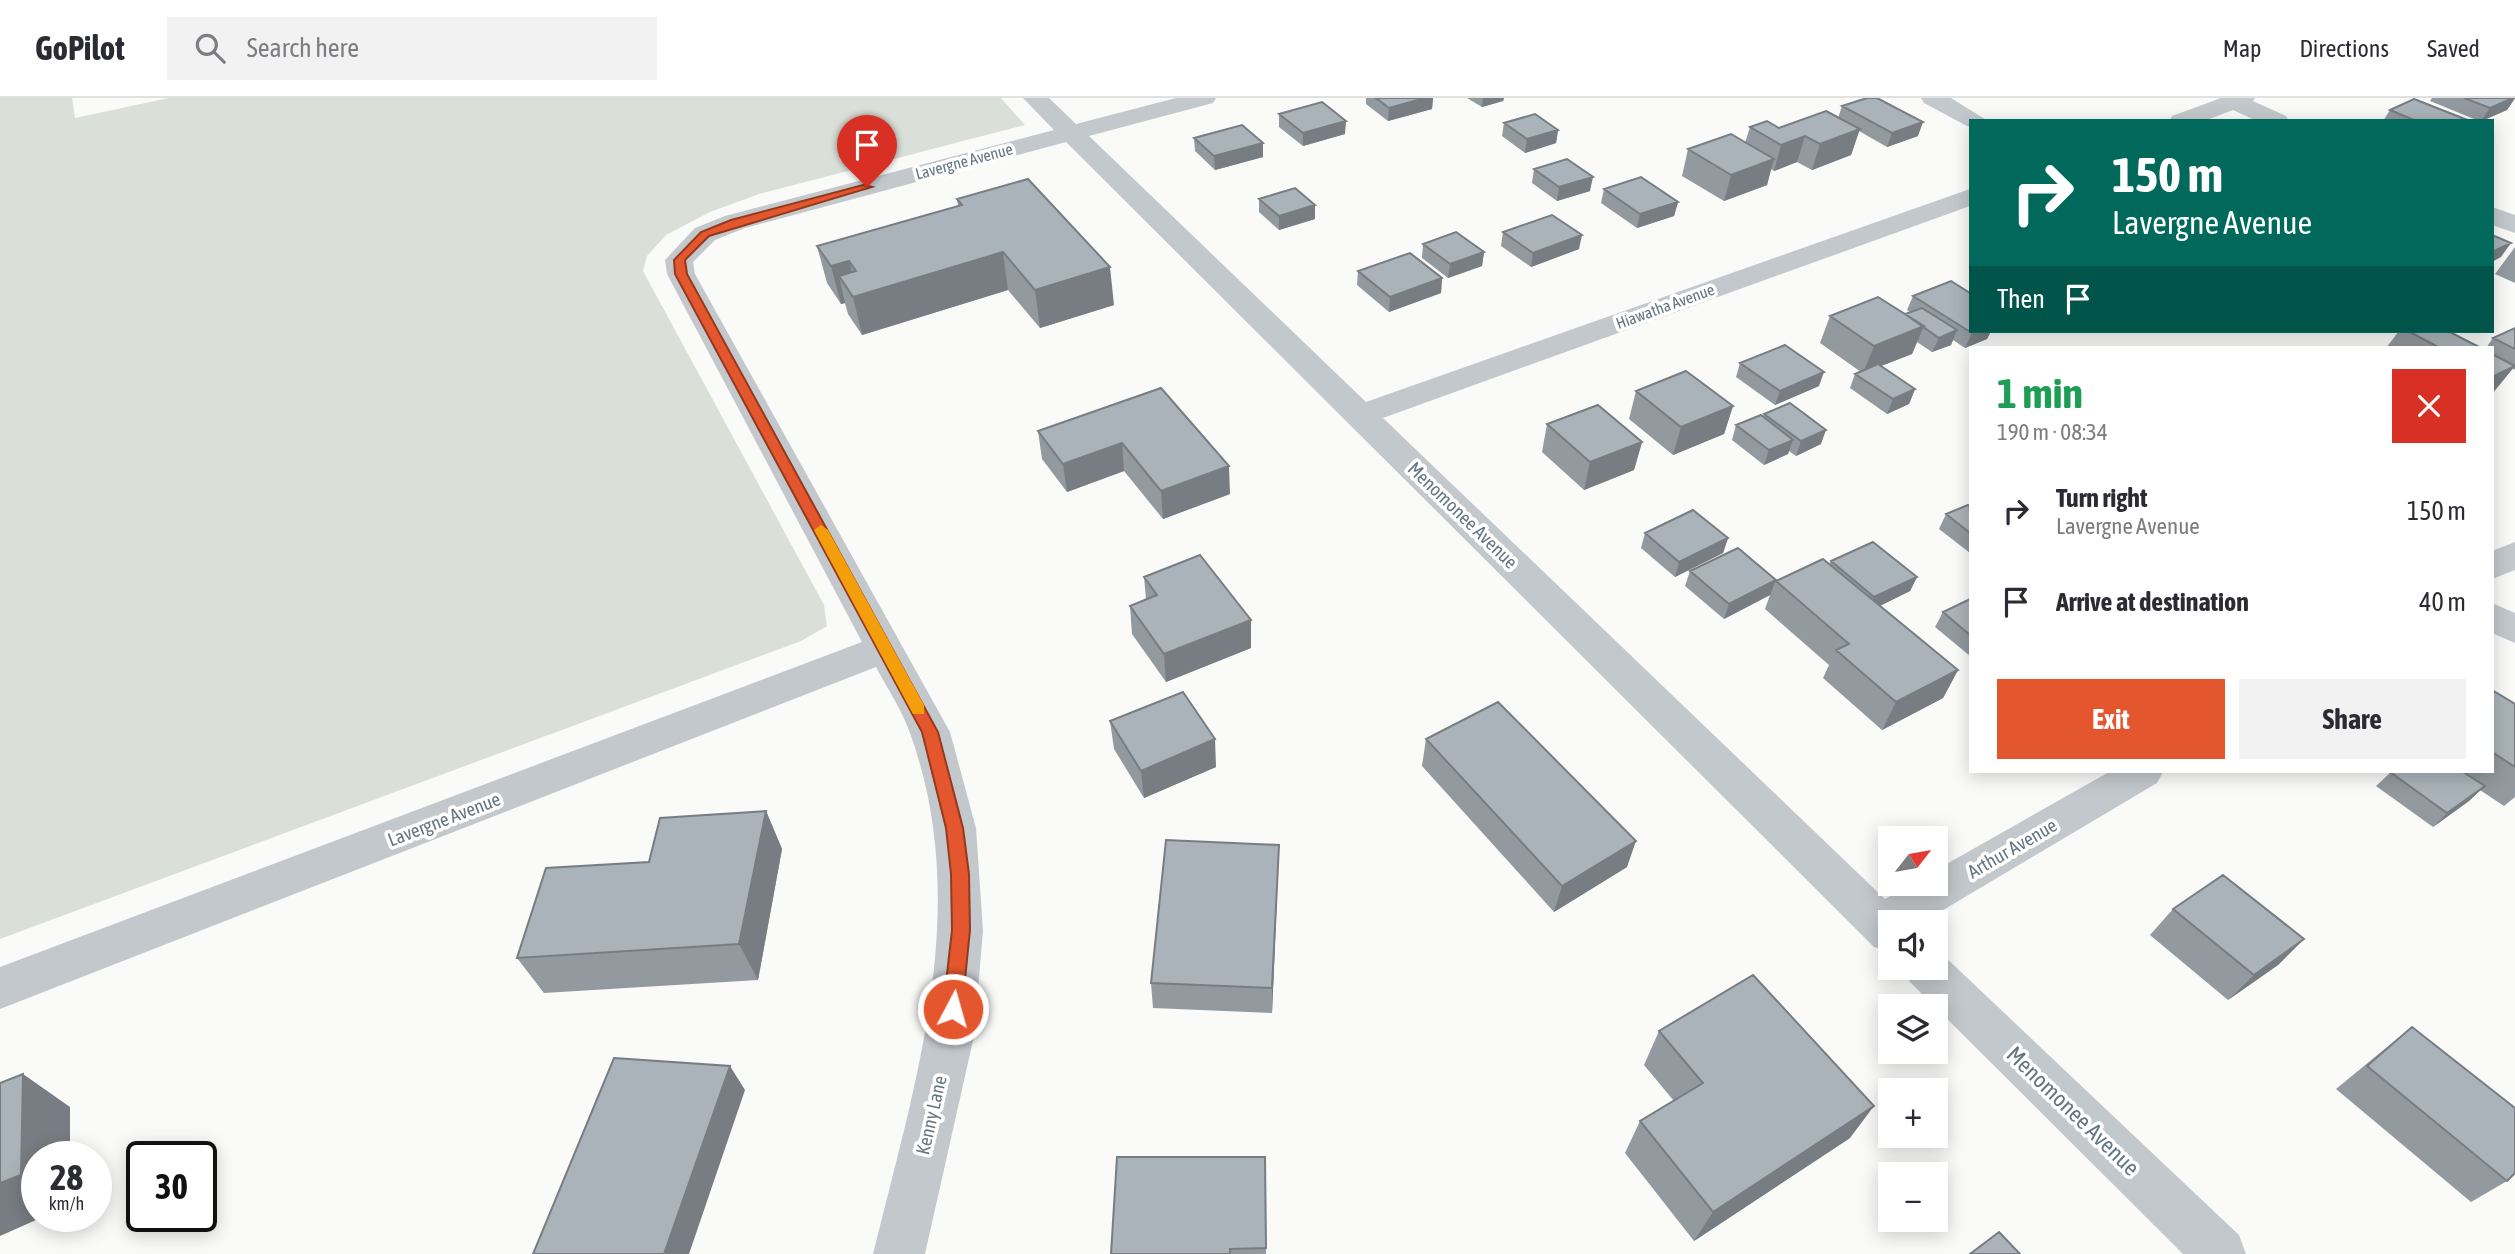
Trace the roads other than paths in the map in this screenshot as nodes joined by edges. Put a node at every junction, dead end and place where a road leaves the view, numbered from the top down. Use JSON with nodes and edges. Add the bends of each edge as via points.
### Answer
{"nodes":[{"id":1,"x":1035,"y":98,"type":"edge"},
{"id":2,"x":1205,"y":98,"type":"edge"},
{"id":3,"x":1933,"y":98,"type":"edge"},
{"id":4,"x":2239,"y":100,"type":"edge"},
{"id":5,"x":1972,"y":119,"type":"edge"},
{"id":6,"x":2187,"y":119,"type":"edge"},
{"id":7,"x":2273,"y":119,"type":"edge"},
{"id":8,"x":1071,"y":132,"type":"junction"},
{"id":9,"x":1969,"y":197,"type":"edge"},
{"id":10,"x":2494,"y":216,"type":"edge"},
{"id":11,"x":2515,"y":225,"type":"edge"},
{"id":12,"x":688,"y":248,"type":"joint"},
{"id":13,"x":1360,"y":415,"type":"junction"},
{"id":14,"x":2515,"y":554,"type":"edge"},
{"id":15,"x":2494,"y":566,"type":"edge"},
{"id":16,"x":2494,"y":617,"type":"edge"},
{"id":17,"x":2515,"y":630,"type":"edge"},
{"id":18,"x":886,"y":648,"type":"junction"},
{"id":19,"x":2141,"y":773,"type":"edge"},
{"id":20,"x":1917,"y":910,"type":"edge"},
{"id":21,"x":1878,"y":921,"type":"edge"},
{"id":22,"x":1938,"y":980,"type":"edge"},
{"id":23,"x":0,"y":988,"type":"edge"},
{"id":24,"x":899,"y":1254,"type":"edge"},
{"id":25,"x":2220,"y":1254,"type":"edge"}],
"edges":[{"from":1,"to":8,"type":"street","name":"Menomonee Avenue"},
{"from":2,"to":8,"type":"street","name":"Lavergne Avenue"},
{"from":3,"to":5,"type":"street"},
{"from":4,"to":6,"type":"street"},
{"from":4,"to":7,"type":"street"},
{"from":8,"to":12,"type":"street","name":"Lavergne Avenue","via":[[735,222],[705,234]]},
{"from":8,"to":13,"type":"street","name":"Menomonee Avenue"},
{"from":9,"to":13,"type":"street","name":"Hiawatha Avenue"},
{"from":10,"to":11,"type":"street"},
{"from":12,"to":18,"type":"street","name":"Kenny Lane","via":[[679,260],[681,274]]},
{"from":13,"to":21,"type":"street","name":"Menomonee Avenue"},
{"from":14,"to":15,"type":"street"},
{"from":16,"to":17,"type":"street"},
{"from":18,"to":23,"type":"street","name":"Lavergne Avenue"},
{"from":18,"to":24,"type":"street","name":"Kenny Lane","via":[[930,732],[955,828],[960,874],[961,930],[950,1035]]},
{"from":19,"to":20,"type":"street","name":"Arthur Avenue"},
{"from":22,"to":25,"type":"street","name":"Menomonee Avenue"}]}
